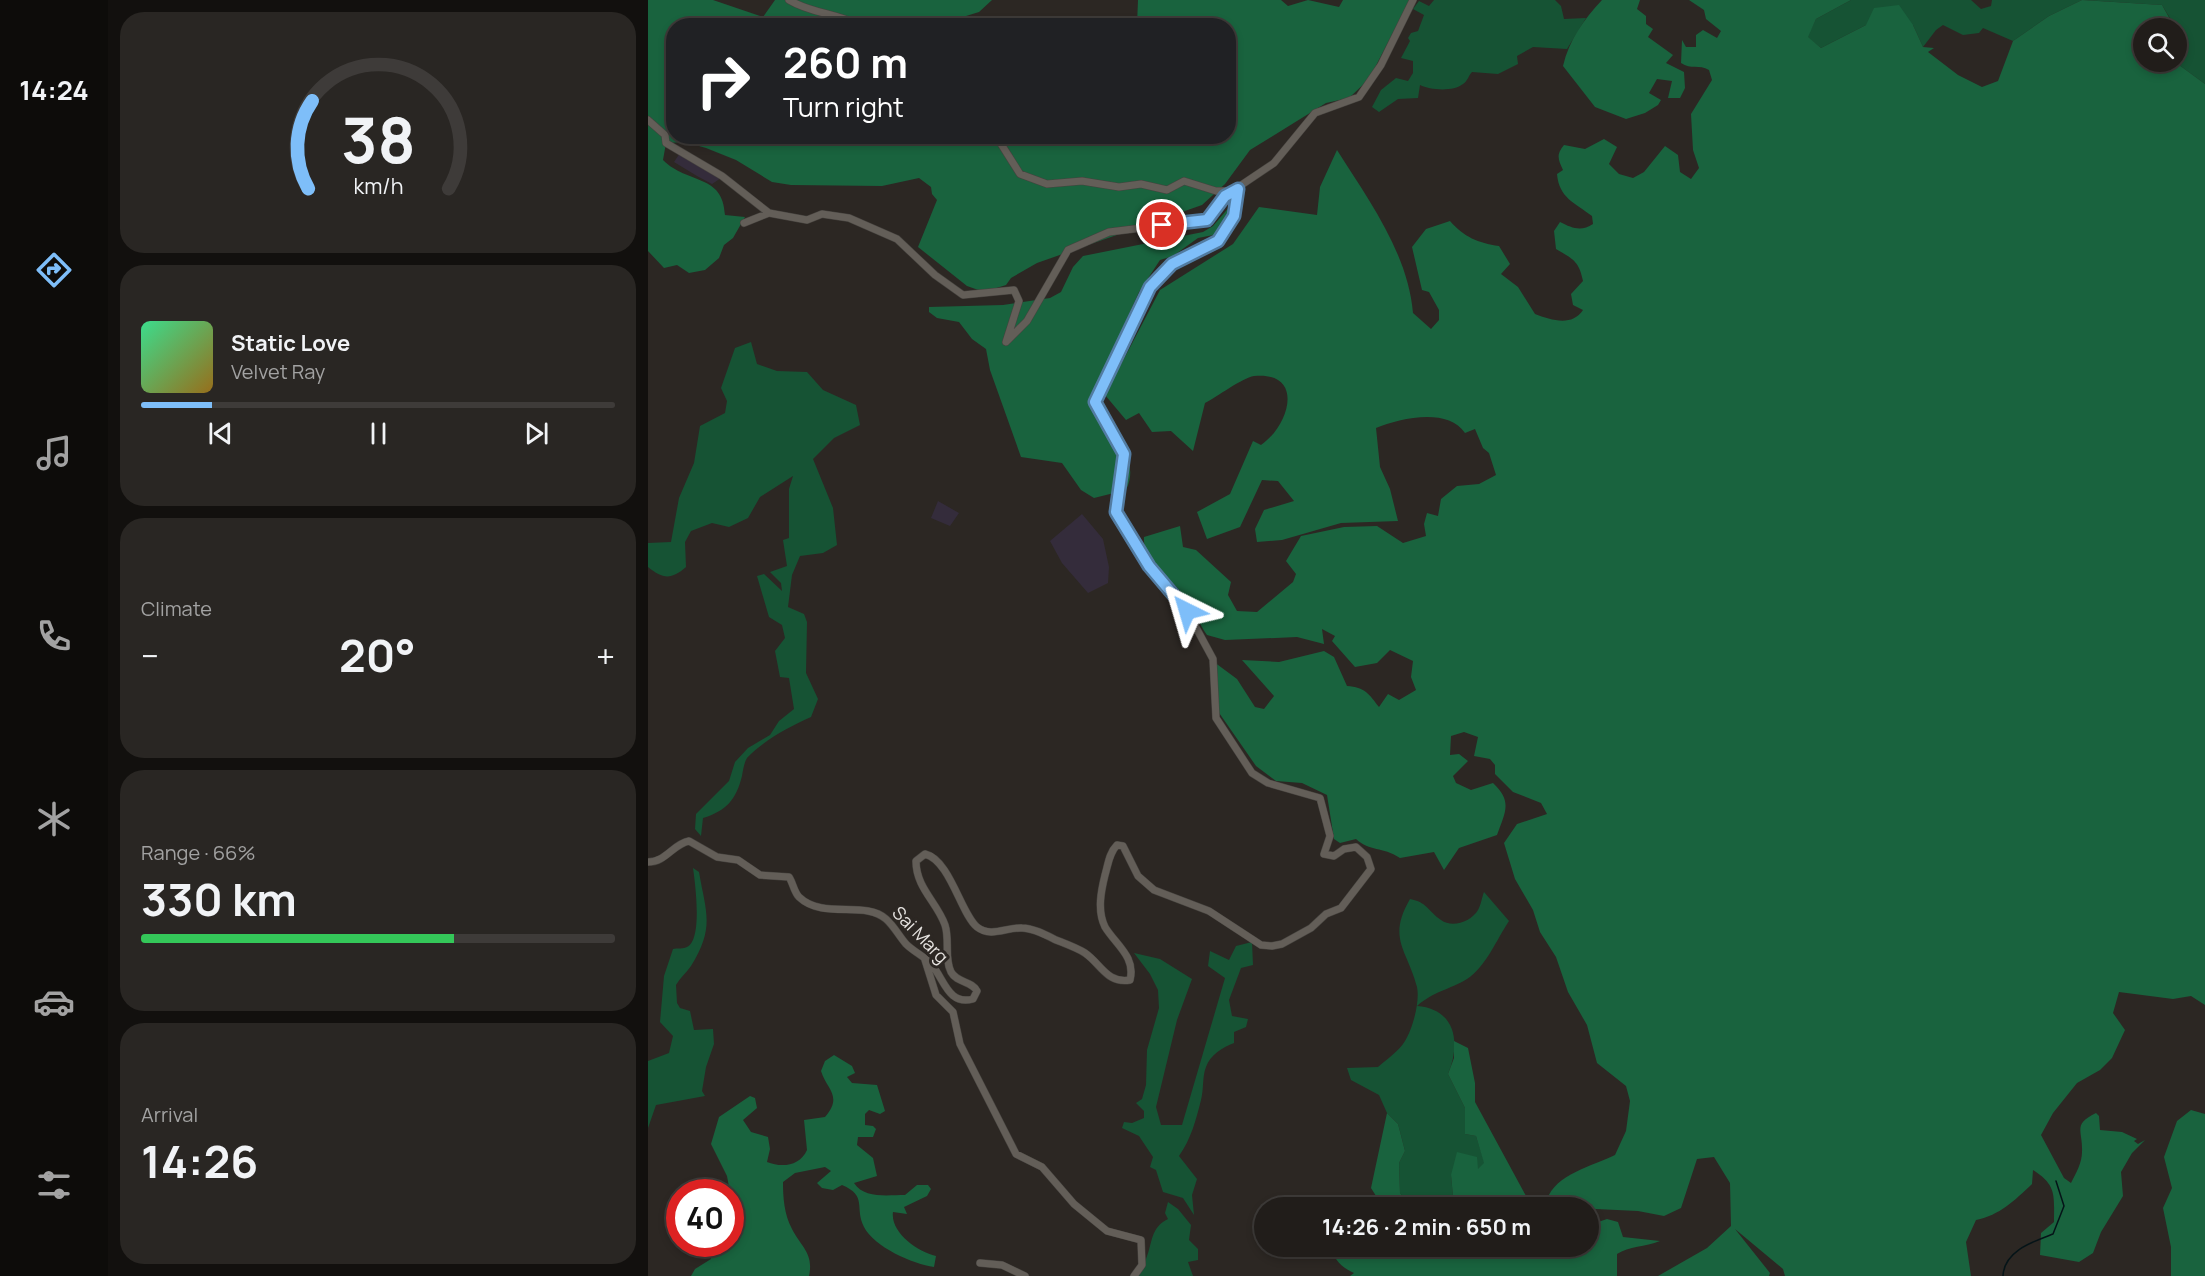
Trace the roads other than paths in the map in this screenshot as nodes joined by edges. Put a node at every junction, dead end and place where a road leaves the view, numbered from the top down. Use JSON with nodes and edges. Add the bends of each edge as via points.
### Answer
{"nodes":[{"id":1,"x":789,"y":0,"type":"edge"},
{"id":2,"x":1413,"y":0,"type":"edge"},
{"id":3,"x":844,"y":18,"type":"edge"},
{"id":4,"x":648,"y":120,"type":"edge"},
{"id":5,"x":666,"y":143,"type":"edge"},
{"id":6,"x":668,"y":144,"type":"edge"},
{"id":7,"x":1001,"y":144,"type":"edge"},
{"id":8,"x":1235,"y":190,"type":"junction"},
{"id":9,"x":769,"y":213,"type":"junction"},
{"id":10,"x":744,"y":223,"type":"dead end"},
{"id":11,"x":648,"y":862,"type":"edge"},
{"id":12,"x":924,"y":958,"type":"junction"},
{"id":13,"x":980,"y":1263,"type":"dead end"},
{"id":14,"x":1025,"y":1276,"type":"edge"},
{"id":15,"x":1134,"y":1276,"type":"edge"}],
"edges":[{"from":1,"to":3,"type":"street","via":[[809,10]]},
{"from":2,"to":8,"type":"street","via":[[1381,65],[1359,97],[1315,113],[1274,163]]},
{"from":4,"to":5,"type":"street","via":[[665,135]]},
{"from":6,"to":9,"type":"street","via":[[722,176]]},
{"from":7,"to":8,"type":"street","via":[[1020,174],[1047,184],[1082,181],[1119,188],[1141,184],[1167,190],[1184,181],[1216,191]]},
{"from":8,"to":9,"type":"street","via":[[1207,220],[1109,231],[1068,250],[1027,321],[1006,342],[1019,301],[1014,290],[963,295],[897,239],[849,218],[822,214],[807,220]]},
{"from":8,"to":12,"type":"street","name":"Sai Marg","via":[[1234,216],[1218,241],[1172,264],[1150,287],[1095,402],[1124,454],[1116,512],[1149,566],[1187,611],[1214,659],[1216,717],[1252,773],[1268,783],[1320,798],[1330,836],[1324,854],[1334,856],[1356,846],[1367,857],[1371,869],[1341,908],[1282,944],[1261,945],[1209,911],[1154,890],[1138,876],[1123,846],[1117,845],[1110,856],[1100,898],[1104,925],[1131,962],[1130,980],[1110,977],[1083,952],[1027,928],[997,932],[980,929],[955,886],[925,854],[917,859],[917,873],[944,922],[950,969],[956,978],[974,986],[975,997],[964,1000],[953,996]]},
{"from":9,"to":10,"type":"street"},
{"from":11,"to":12,"type":"street","name":"Sai Marg","via":[[663,859],[684,842],[693,842],[717,857],[738,860],[760,875],[789,877],[796,894],[806,901],[833,910],[864,910],[881,915]]},
{"from":12,"to":15,"type":"street","via":[[936,995],[953,1012],[960,1044],[1016,1154],[1042,1167],[1074,1204],[1107,1231],[1141,1240],[1142,1265]]},
{"from":13,"to":14,"type":"street","via":[[1002,1265]]}]}
